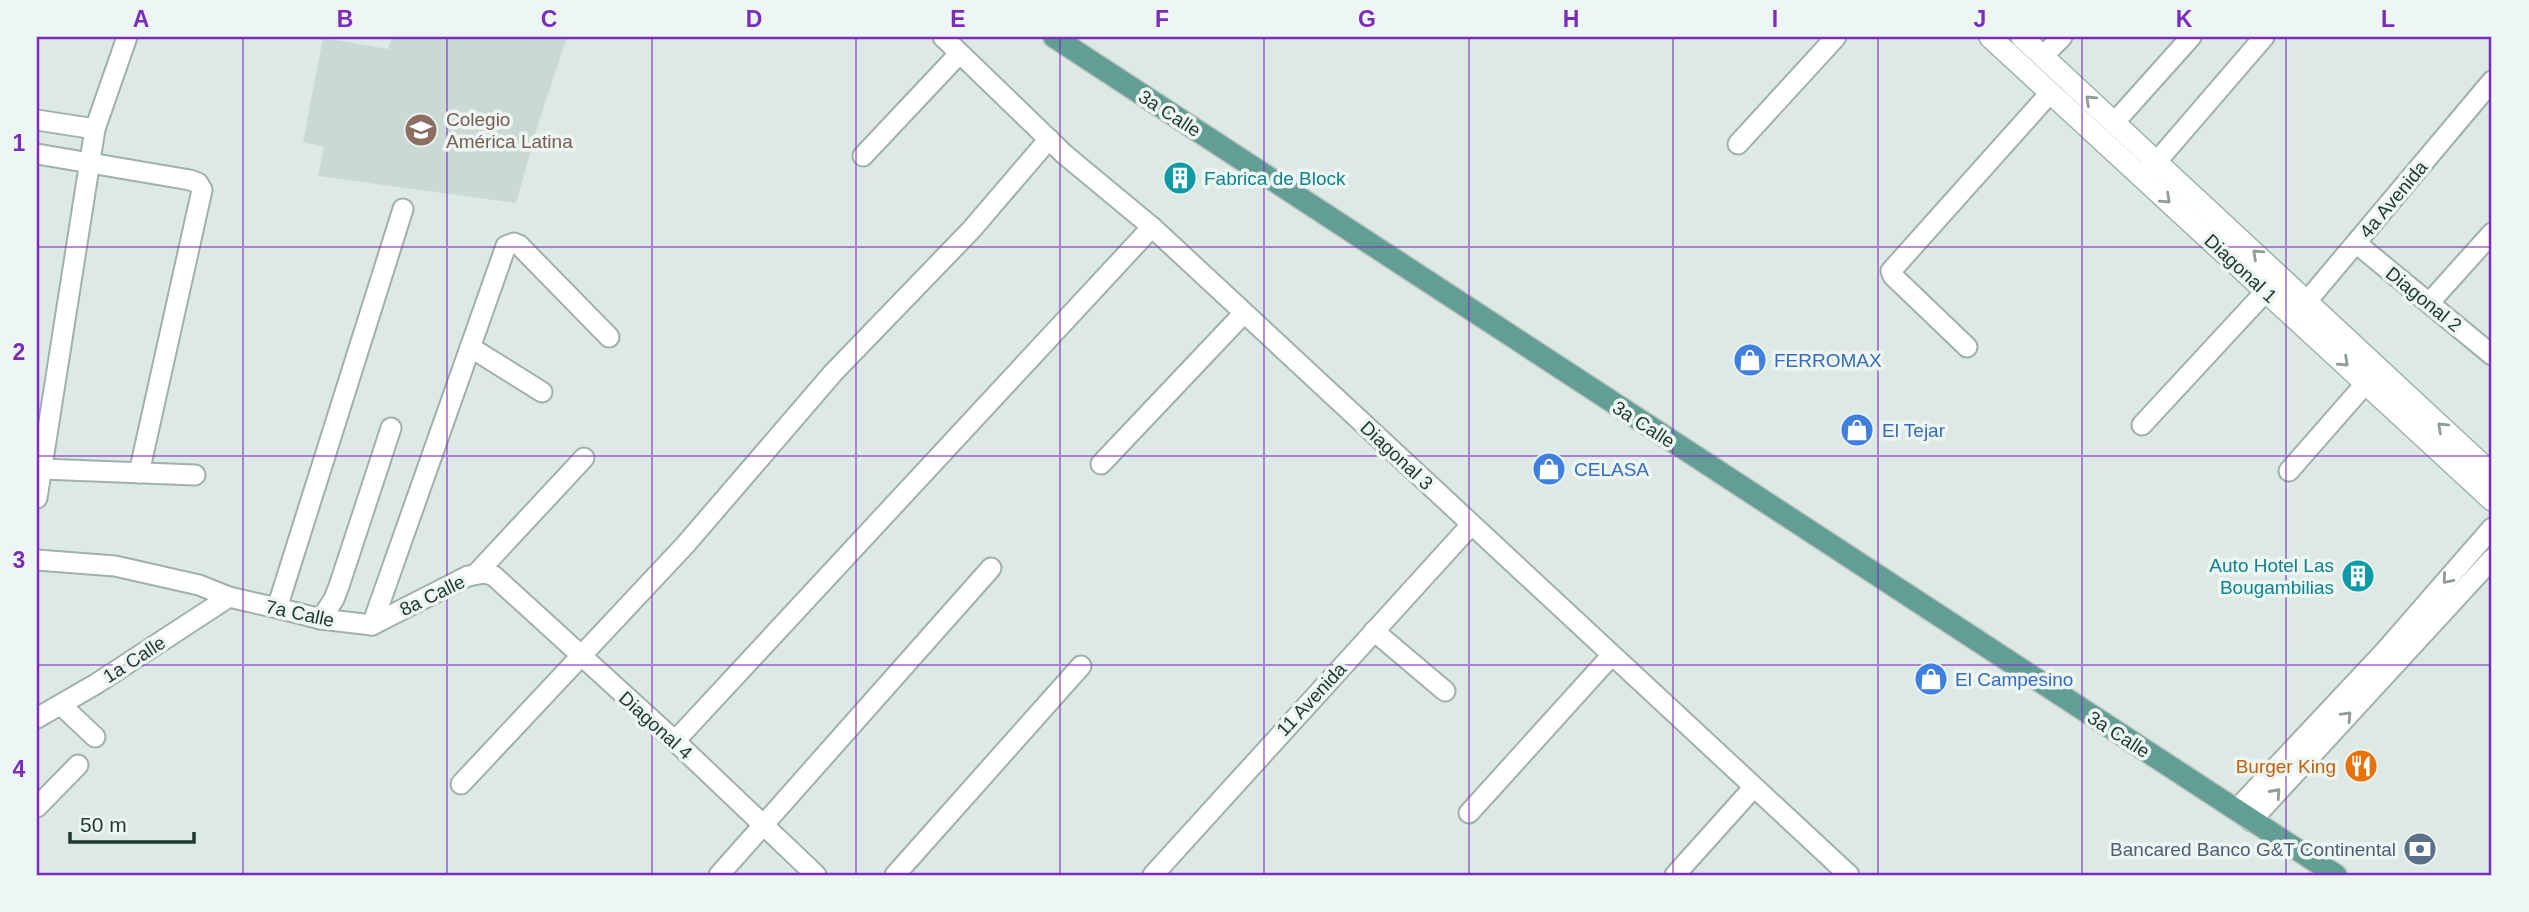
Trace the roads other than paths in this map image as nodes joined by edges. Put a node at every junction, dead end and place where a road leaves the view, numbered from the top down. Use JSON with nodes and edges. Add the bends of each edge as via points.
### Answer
{"nodes":[{"id":1,"x":127,"y":37,"type":"edge"},
{"id":2,"x":943,"y":37,"type":"edge"},
{"id":3,"x":1054,"y":37,"type":"edge"},
{"id":4,"x":1836,"y":37,"type":"edge"},
{"id":5,"x":1990,"y":37,"type":"edge"},
{"id":6,"x":2022,"y":37,"type":"edge"},
{"id":7,"x":2062,"y":37,"type":"edge"},
{"id":8,"x":2191,"y":37,"type":"edge"},
{"id":9,"x":2264,"y":37,"type":"edge"},
{"id":10,"x":959,"y":54,"type":"junction"},
{"id":11,"x":2043,"y":56,"type":"junction"},
{"id":12,"x":2492,"y":81,"type":"edge"},
{"id":13,"x":2050,"y":93,"type":"junction"},
{"id":14,"x":37,"y":120,"type":"edge"},
{"id":15,"x":2114,"y":123,"type":"junction"},
{"id":16,"x":95,"y":129,"type":"junction"},
{"id":17,"x":1049,"y":139,"type":"junction"},
{"id":18,"x":1738,"y":144,"type":"dead end"},
{"id":19,"x":37,"y":154,"type":"edge"},
{"id":20,"x":863,"y":156,"type":"dead end"},
{"id":21,"x":89,"y":165,"type":"junction"},
{"id":22,"x":2150,"y":170,"type":"junction"},
{"id":23,"x":403,"y":209,"type":"dead end"},
{"id":24,"x":1152,"y":227,"type":"junction"},
{"id":25,"x":2492,"y":233,"type":"edge"},
{"id":26,"x":2356,"y":243,"type":"junction"},
{"id":27,"x":2266,"y":291,"type":"junction"},
{"id":28,"x":2430,"y":302,"type":"junction"},
{"id":29,"x":2300,"y":309,"type":"junction"},
{"id":30,"x":1244,"y":313,"type":"junction"},
{"id":31,"x":609,"y":337,"type":"dead end"},
{"id":32,"x":470,"y":347,"type":"junction"},
{"id":33,"x":1967,"y":347,"type":"dead end"},
{"id":34,"x":2492,"y":355,"type":"edge"},
{"id":35,"x":2366,"y":383,"type":"junction"},
{"id":36,"x":542,"y":393,"type":"dead end"},
{"id":37,"x":2142,"y":425,"type":"dead end"},
{"id":38,"x":391,"y":428,"type":"dead end"},
{"id":39,"x":584,"y":458,"type":"dead end"},
{"id":40,"x":1101,"y":464,"type":"dead end"},
{"id":41,"x":42,"y":469,"type":"junction"},
{"id":42,"x":2289,"y":471,"type":"dead end"},
{"id":43,"x":139,"y":473,"type":"junction"},
{"id":44,"x":2492,"y":474,"type":"edge"},
{"id":45,"x":195,"y":475,"type":"dead end"},
{"id":46,"x":37,"y":498,"type":"edge"},
{"id":47,"x":2492,"y":499,"type":"edge"},
{"id":48,"x":1471,"y":525,"type":"junction"},
{"id":49,"x":2492,"y":528,"type":"edge"},
{"id":50,"x":2492,"y":559,"type":"edge"},
{"id":51,"x":37,"y":560,"type":"edge"},
{"id":52,"x":991,"y":568,"type":"dead end"},
{"id":53,"x":485,"y":575,"type":"junction"},
{"id":54,"x":229,"y":597,"type":"junction"},
{"id":55,"x":277,"y":608,"type":"junction"},
{"id":56,"x":321,"y":619,"type":"junction"},
{"id":57,"x":372,"y":625,"type":"junction"},
{"id":58,"x":1374,"y":631,"type":"junction"},
{"id":59,"x":1612,"y":655,"type":"junction"},
{"id":60,"x":581,"y":657,"type":"junction"},
{"id":61,"x":1081,"y":666,"type":"dead end"},
{"id":62,"x":1445,"y":691,"type":"dead end"},
{"id":63,"x":61,"y":705,"type":"junction"},
{"id":64,"x":37,"y":718,"type":"edge"},
{"id":65,"x":2319,"y":734,"type":"junction"},
{"id":66,"x":95,"y":737,"type":"dead end"},
{"id":67,"x":675,"y":741,"type":"junction"},
{"id":68,"x":78,"y":765,"type":"dead end"},
{"id":69,"x":461,"y":784,"type":"dead end"},
{"id":70,"x":1754,"y":787,"type":"junction"},
{"id":71,"x":37,"y":807,"type":"edge"},
{"id":72,"x":1469,"y":813,"type":"dead end"},
{"id":73,"x":2244,"y":816,"type":"junction"},
{"id":74,"x":763,"y":827,"type":"junction"},
{"id":75,"x":719,"y":875,"type":"edge"},
{"id":76,"x":816,"y":875,"type":"edge"},
{"id":77,"x":895,"y":875,"type":"edge"},
{"id":78,"x":1153,"y":875,"type":"edge"},
{"id":79,"x":1675,"y":875,"type":"edge"},
{"id":80,"x":1849,"y":875,"type":"edge"},
{"id":81,"x":2336,"y":875,"type":"edge"}],
"edges":[{"from":1,"to":16,"type":"street"},
{"from":2,"to":10,"type":"street","name":"Diagonal 3"},
{"from":3,"to":73,"type":"main road","name":"3a Calle"},
{"from":4,"to":18,"type":"street"},
{"from":5,"to":13,"type":"main road","name":"Diagonal 1"},
{"from":6,"to":11,"type":"main road","name":"Diagonal 1"},
{"from":7,"to":11,"type":"street"},
{"from":8,"to":15,"type":"street"},
{"from":9,"to":22,"type":"street"},
{"from":10,"to":17,"type":"street","name":"Diagonal 3"},
{"from":10,"to":20,"type":"street"},
{"from":15,"to":11,"type":"main road","name":"Diagonal 1","one_way":true},
{"from":12,"to":26,"type":"street","name":"4a Avenida"},
{"from":13,"to":22,"type":"main road","name":"Diagonal 1"},
{"from":13,"to":33,"type":"street","via":[[1891,271]]},
{"from":14,"to":16,"type":"street"},
{"from":15,"to":22,"type":"main road","name":"Diagonal 1"},
{"from":16,"to":21,"type":"street"},
{"from":17,"to":24,"type":"street","name":"Diagonal 3"},
{"from":17,"to":60,"type":"street"},
{"from":19,"to":21,"type":"street"},
{"from":21,"to":41,"type":"street"},
{"from":21,"to":43,"type":"street","via":[[190,180],[202,190]]},
{"from":22,"to":27,"type":"main road","name":"Diagonal 1","one_way":true},
{"from":29,"to":22,"type":"main road","name":"Diagonal 1","one_way":true},
{"from":23,"to":55,"type":"street"},
{"from":24,"to":30,"type":"street","name":"Diagonal 3"},
{"from":24,"to":67,"type":"street"},
{"from":25,"to":28,"type":"street"},
{"from":26,"to":28,"type":"street","name":"Diagonal 2"},
{"from":26,"to":29,"type":"street","name":"4a Avenida"},
{"from":27,"to":29,"type":"main road","name":"Diagonal 1"},
{"from":27,"to":37,"type":"street"},
{"from":28,"to":34,"type":"street","name":"Diagonal 2"},
{"from":29,"to":35,"type":"main road","name":"Diagonal 1","one_way":true},
{"from":44,"to":29,"type":"main road","name":"Diagonal 1","one_way":true},
{"from":30,"to":40,"type":"street"},
{"from":30,"to":48,"type":"street","name":"Diagonal 3"},
{"from":31,"to":32,"type":"street","via":[[514,243],[503,253]]},
{"from":32,"to":36,"type":"street"},
{"from":32,"to":57,"type":"street"},
{"from":35,"to":42,"type":"street"},
{"from":35,"to":47,"type":"main road","name":"Diagonal 1"},
{"from":38,"to":56,"type":"street","via":[[337,593]]},
{"from":39,"to":53,"type":"street"},
{"from":41,"to":43,"type":"street"},
{"from":41,"to":46,"type":"street"},
{"from":43,"to":45,"type":"street"},
{"from":48,"to":58,"type":"street","name":"11 Avenida"},
{"from":48,"to":59,"type":"street","name":"Diagonal 3"},
{"from":49,"to":65,"type":"street","one_way":true},
{"from":65,"to":50,"type":"street","one_way":true},
{"from":51,"to":54,"type":"street","name":"7a Calle","via":[[116,566],[199,585]]},
{"from":52,"to":74,"type":"street"},
{"from":53,"to":57,"type":"street","name":"8a Calle"},
{"from":53,"to":60,"type":"street","name":"Diagonal 4"},
{"from":54,"to":55,"type":"street","name":"7a Calle"},
{"from":54,"to":63,"type":"street","name":"1a Calle"},
{"from":55,"to":56,"type":"street","name":"7a Calle"},
{"from":56,"to":57,"type":"street","name":"7a Calle"},
{"from":58,"to":62,"type":"street"},
{"from":58,"to":78,"type":"street","name":"11 Avenida"},
{"from":59,"to":70,"type":"street","name":"Diagonal 3"},
{"from":59,"to":72,"type":"street"},
{"from":60,"to":67,"type":"street","name":"Diagonal 4"},
{"from":60,"to":69,"type":"street"},
{"from":61,"to":77,"type":"street"},
{"from":63,"to":64,"type":"street","name":"1a Calle"},
{"from":63,"to":66,"type":"street"},
{"from":65,"to":73,"type":"street"},
{"from":67,"to":74,"type":"street","name":"Diagonal 4"},
{"from":68,"to":71,"type":"street"},
{"from":70,"to":79,"type":"street"},
{"from":70,"to":80,"type":"street","name":"Diagonal 3"},
{"from":73,"to":81,"type":"main road","name":"3a Calle"},
{"from":74,"to":75,"type":"street"},
{"from":74,"to":76,"type":"street","name":"Diagonal 4"}]}
